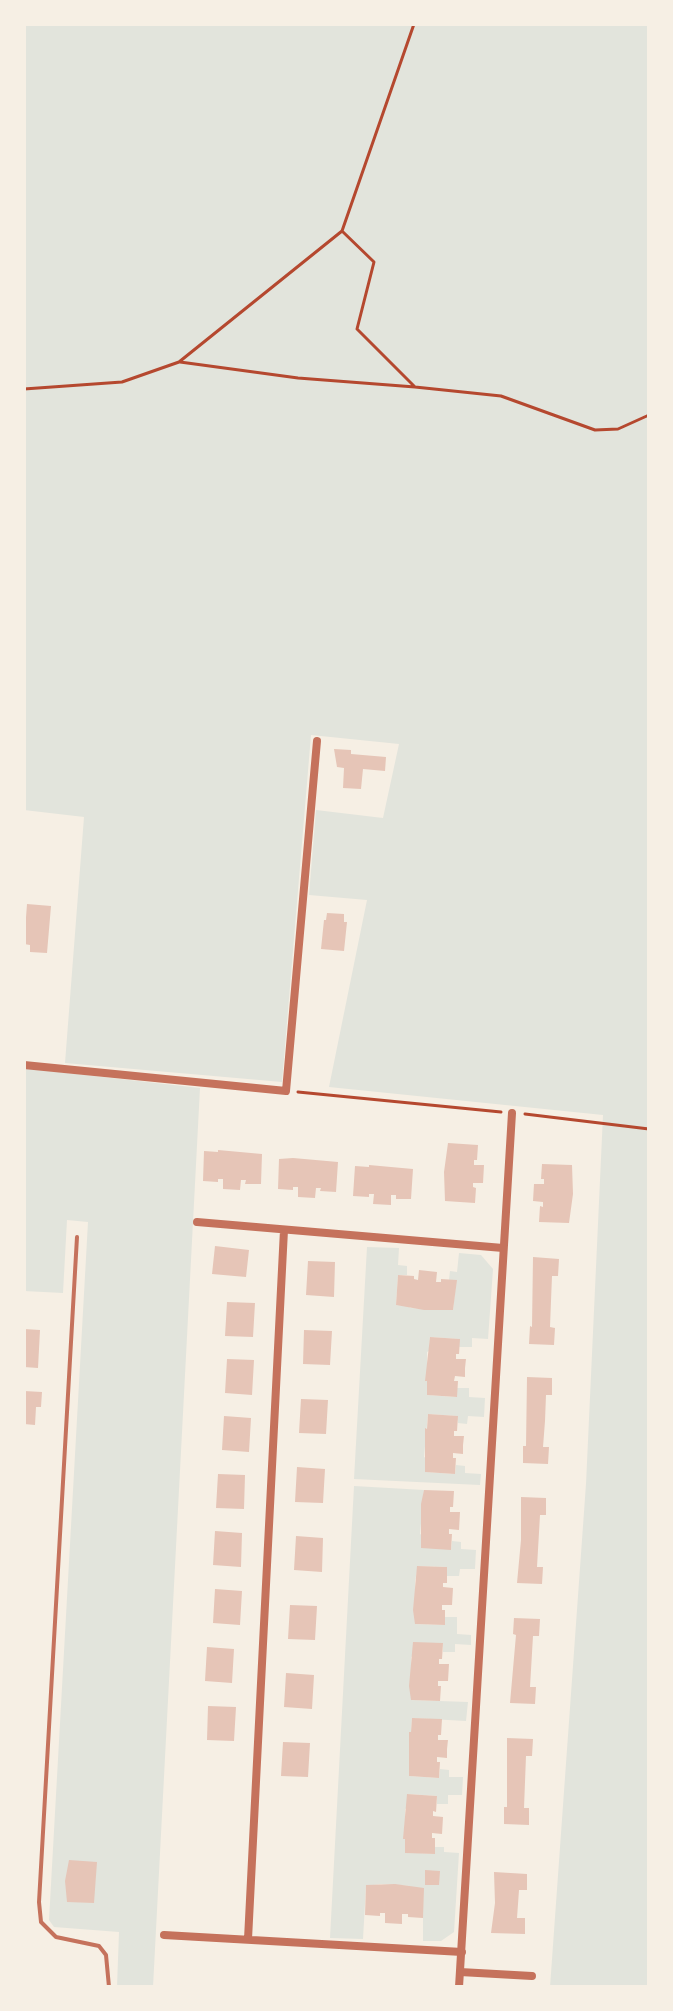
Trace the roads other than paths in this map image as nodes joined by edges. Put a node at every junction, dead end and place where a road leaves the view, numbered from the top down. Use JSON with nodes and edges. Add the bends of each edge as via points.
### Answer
{"nodes":[{"id":1,"x":317,"y":741,"type":"dead end"},
{"id":2,"x":24,"y":1065,"type":"edge"},
{"id":3,"x":512,"y":1113,"type":"road end"},
{"id":4,"x":197,"y":1222,"type":"dead end"},
{"id":5,"x":284,"y":1230,"type":"junction"},
{"id":6,"x":77,"y":1237,"type":"dead end"},
{"id":7,"x":503,"y":1248,"type":"junction"},
{"id":8,"x":164,"y":1935,"type":"dead end"},
{"id":9,"x":248,"y":1939,"type":"junction"},
{"id":10,"x":462,"y":1952,"type":"junction"},
{"id":11,"x":460,"y":1972,"type":"junction"},
{"id":12,"x":532,"y":1976,"type":"dead end"},
{"id":13,"x":109,"y":1987,"type":"edge"},
{"id":14,"x":459,"y":1987,"type":"edge"}],
"edges":[{"from":1,"to":2,"type":"street","via":[[286,1091]]},
{"from":3,"to":7,"type":"street"},
{"from":4,"to":5,"type":"street"},
{"from":5,"to":7,"type":"street"},
{"from":5,"to":9,"type":"street"},
{"from":6,"to":13,"type":"lane","via":[[39,1902],[41,1922],[56,1937],[99,1946],[106,1955]]},
{"from":7,"to":10,"type":"street"},
{"from":8,"to":9,"type":"street"},
{"from":9,"to":10,"type":"street"},
{"from":10,"to":11,"type":"street"},
{"from":11,"to":12,"type":"street"},
{"from":11,"to":14,"type":"street"}]}
